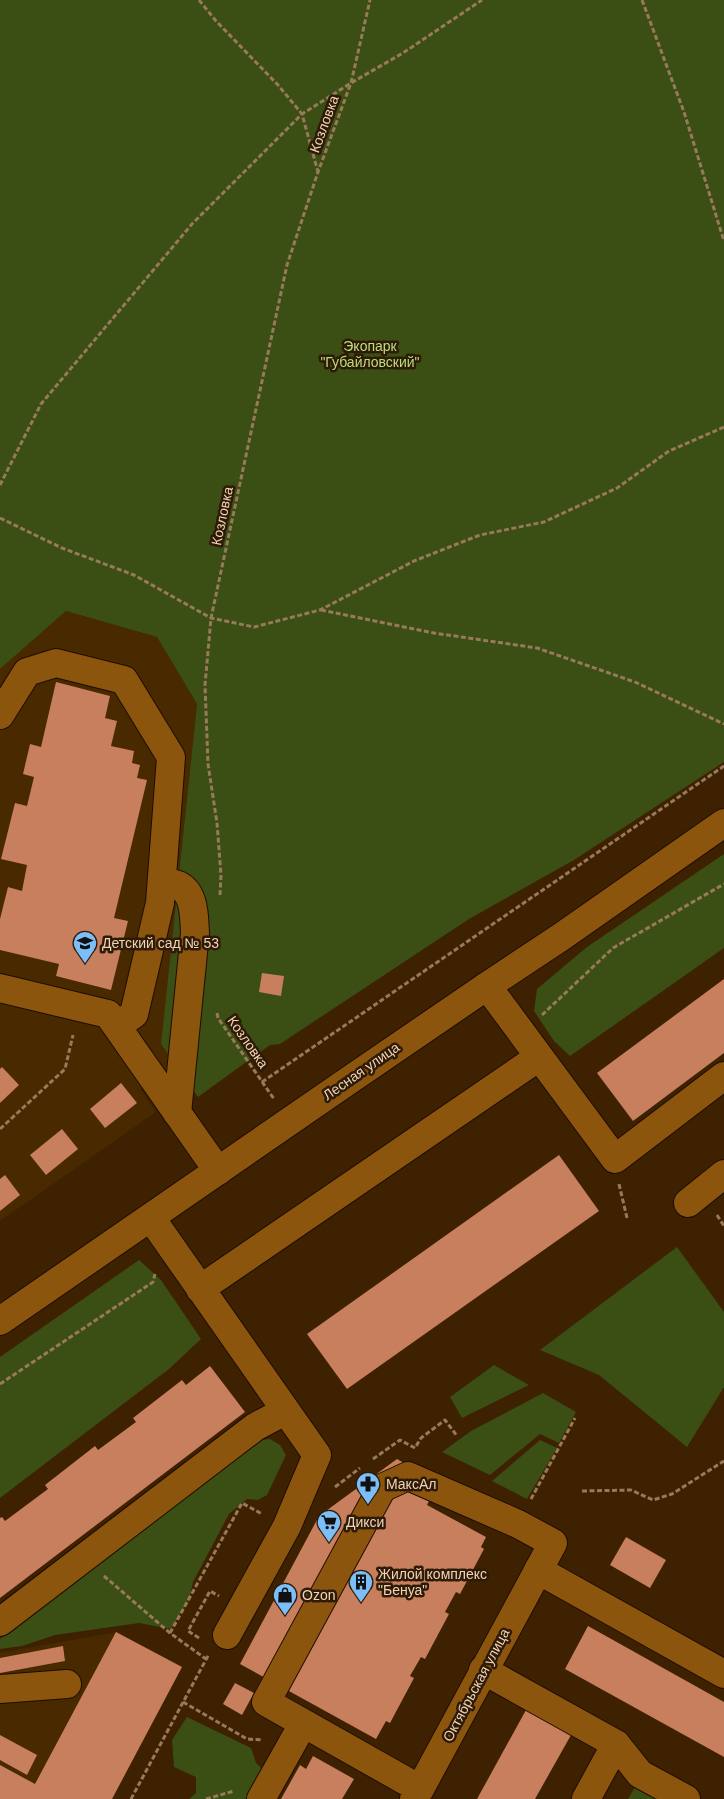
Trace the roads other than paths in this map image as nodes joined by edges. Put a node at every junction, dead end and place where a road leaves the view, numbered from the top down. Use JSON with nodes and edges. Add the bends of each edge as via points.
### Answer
{"nodes":[{"id":1,"x":0,"y":716,"type":"edge"},
{"id":2,"x":724,"y":823,"type":"edge"},
{"id":3,"x":162,"y":883,"type":"junction"},
{"id":4,"x":487,"y":986,"type":"junction"},
{"id":5,"x":0,"y":988,"type":"edge"},
{"id":6,"x":117,"y":1026,"type":"junction"},
{"id":7,"x":540,"y":1057,"type":"junction"},
{"id":8,"x":724,"y":1076,"type":"edge"},
{"id":9,"x":177,"y":1113,"type":"junction"},
{"id":10,"x":218,"y":1171,"type":"junction"},
{"id":11,"x":724,"y":1174,"type":"edge"},
{"id":12,"x":688,"y":1203,"type":"dead end"},
{"id":13,"x":157,"y":1226,"type":"junction"},
{"id":14,"x":200,"y":1289,"type":"junction"},
{"id":15,"x":0,"y":1322,"type":"edge"},
{"id":16,"x":285,"y":1411,"type":"junction"},
{"id":17,"x":538,"y":1570,"type":"junction"},
{"id":18,"x":0,"y":1622,"type":"edge"},
{"id":19,"x":227,"y":1635,"type":"dead end"},
{"id":20,"x":483,"y":1670,"type":"junction"},
{"id":21,"x":724,"y":1674,"type":"edge"},
{"id":22,"x":67,"y":1684,"type":"dead end"},
{"id":23,"x":0,"y":1689,"type":"edge"},
{"id":24,"x":298,"y":1732,"type":"junction"},
{"id":25,"x":616,"y":1744,"type":"junction"},
{"id":26,"x":417,"y":1794,"type":"edge"},
{"id":27,"x":261,"y":1799,"type":"edge"},
{"id":28,"x":586,"y":1799,"type":"edge"},
{"id":29,"x":686,"y":1799,"type":"edge"}],
"edges":[{"from":1,"to":3,"type":"street","via":[[27,672],[56,663],[124,680],[172,757]]},
{"from":2,"to":4,"type":"street","name":"Лесная улица"},
{"from":3,"to":6,"type":"street","via":[[134,1014]]},
{"from":3,"to":9,"type":"street","via":[[178,884],[193,903],[195,933]]},
{"from":4,"to":7,"type":"street"},
{"from":4,"to":10,"type":"street","name":"Лесная улица"},
{"from":5,"to":6,"type":"street","via":[[108,1014]]},
{"from":6,"to":9,"type":"street"},
{"from":7,"to":8,"type":"street","via":[[615,1159]]},
{"from":7,"to":14,"type":"street"},
{"from":9,"to":10,"type":"street"},
{"from":10,"to":13,"type":"street","name":"Лесная улица"},
{"from":11,"to":12,"type":"street"},
{"from":13,"to":14,"type":"street"},
{"from":13,"to":15,"type":"street","name":"Лесная улица"},
{"from":14,"to":16,"type":"street"},
{"from":16,"to":18,"type":"street","via":[[255,1427]]},
{"from":16,"to":19,"type":"street","via":[[317,1455],[287,1526]]},
{"from":17,"to":20,"type":"street","name":"Октябрьская улица"},
{"from":17,"to":21,"type":"street"},
{"from":17,"to":24,"type":"street","name":"Октябрьская улица","via":[[553,1543],[518,1524],[408,1476],[382,1488],[266,1702]]},
{"from":20,"to":25,"type":"street"},
{"from":20,"to":26,"type":"street","name":"Октябрьская улица"},
{"from":22,"to":23,"type":"street"},
{"from":24,"to":26,"type":"street"},
{"from":24,"to":27,"type":"street"},
{"from":25,"to":28,"type":"street"},
{"from":25,"to":29,"type":"street","via":[[640,1774]]}]}
